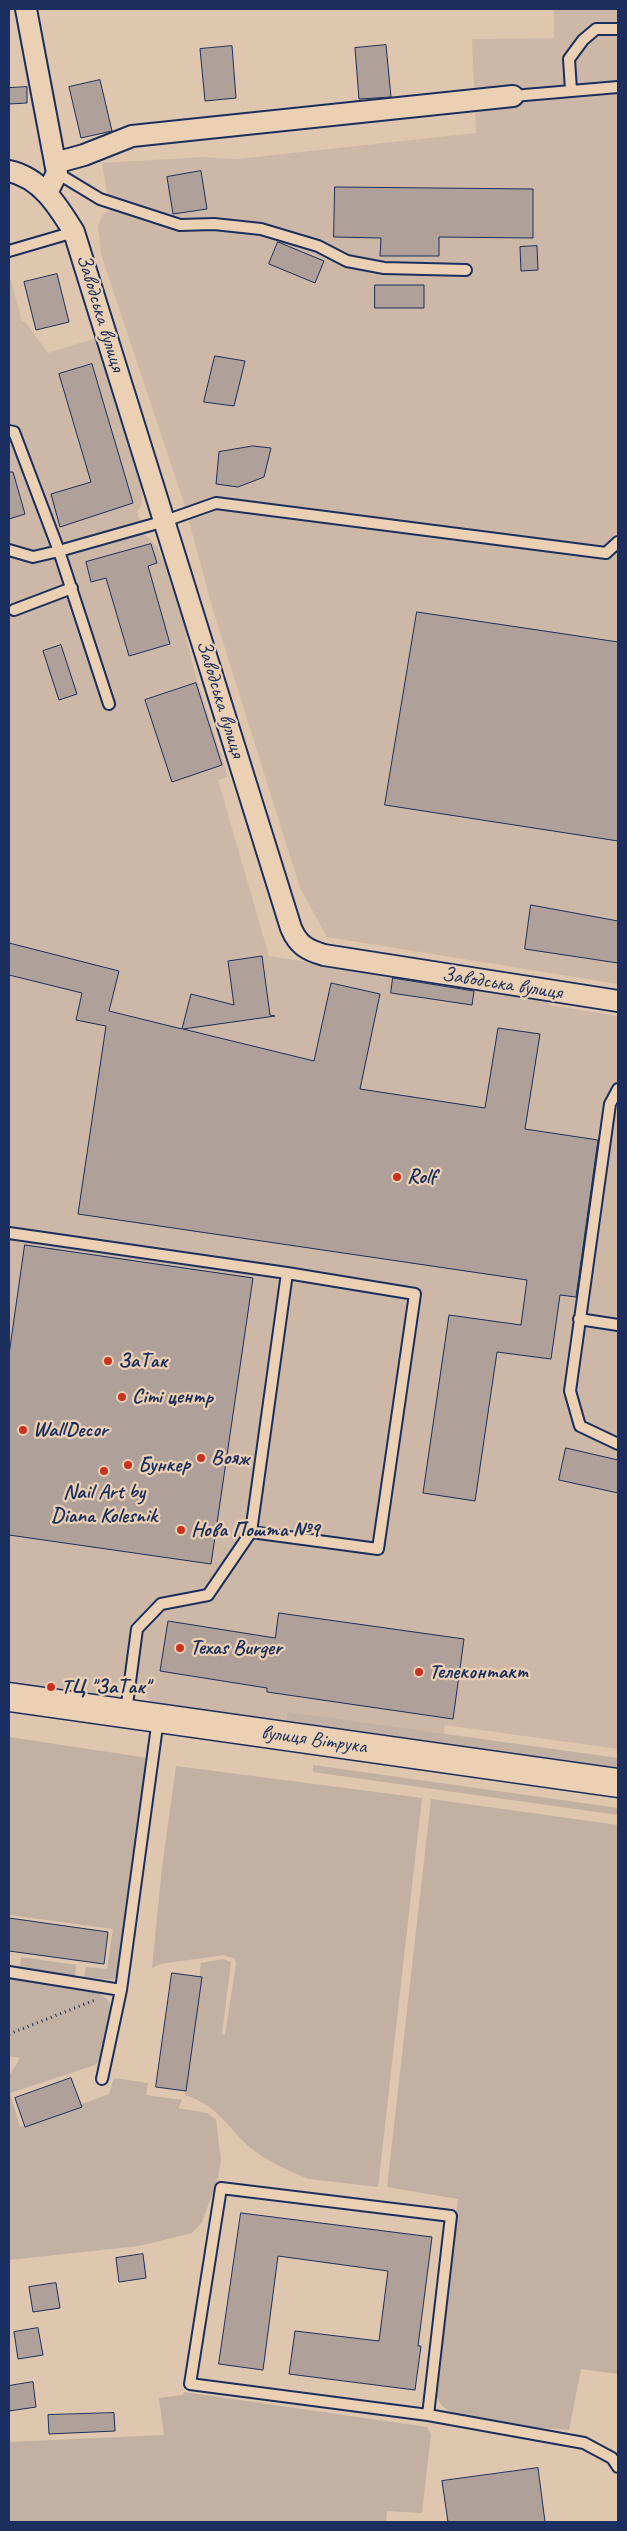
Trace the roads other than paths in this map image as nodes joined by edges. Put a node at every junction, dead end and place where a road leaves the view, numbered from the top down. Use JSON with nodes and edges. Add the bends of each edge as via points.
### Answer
{"nodes":[{"id":1,"x":26,"y":9,"type":"edge"},
{"id":2,"x":618,"y":30,"type":"edge"},
{"id":3,"x":618,"y":88,"type":"edge"},
{"id":4,"x":572,"y":90,"type":"junction"},
{"id":5,"x":513,"y":96,"type":"joint"},
{"id":6,"x":56,"y":168,"type":"junction"},
{"id":7,"x":9,"y":171,"type":"edge"},
{"id":8,"x":47,"y":193,"type":"junction"},
{"id":9,"x":74,"y":232,"type":"junction"},
{"id":10,"x":9,"y":251,"type":"edge"},
{"id":11,"x":466,"y":270,"type":"dead end"},
{"id":12,"x":9,"y":431,"type":"edge"},
{"id":13,"x":165,"y":521,"type":"junction"},
{"id":14,"x":618,"y":542,"type":"edge"},
{"id":15,"x":9,"y":550,"type":"edge"},
{"id":16,"x":59,"y":551,"type":"junction"},
{"id":17,"x":72,"y":588,"type":"junction"},
{"id":18,"x":14,"y":610,"type":"dead end"},
{"id":19,"x":109,"y":704,"type":"dead end"},
{"id":20,"x":618,"y":1001,"type":"edge"},
{"id":21,"x":618,"y":1088,"type":"edge"},
{"id":22,"x":9,"y":1233,"type":"edge"},
{"id":23,"x":287,"y":1273,"type":"junction"},
{"id":24,"x":579,"y":1319,"type":"junction"},
{"id":25,"x":618,"y":1326,"type":"edge"},
{"id":26,"x":618,"y":1444,"type":"edge"},
{"id":27,"x":252,"y":1532,"type":"junction"},
{"id":28,"x":9,"y":1697,"type":"edge"},
{"id":29,"x":9,"y":1709,"type":"edge"},
{"id":30,"x":125,"y":1719,"type":"junction"},
{"id":31,"x":158,"y":1724,"type":"junction"},
{"id":32,"x":618,"y":1783,"type":"edge"},
{"id":33,"x":618,"y":1795,"type":"edge"},
{"id":34,"x":9,"y":1972,"type":"edge"},
{"id":35,"x":121,"y":1990,"type":"junction"},
{"id":36,"x":102,"y":2079,"type":"dead end"},
{"id":37,"x":428,"y":2415,"type":"junction"},
{"id":38,"x":618,"y":2467,"type":"edge"}],
"edges":[{"from":1,"to":6,"type":"street"},
{"from":2,"to":4,"type":"lane","via":[[596,29],[583,40],[570,60]]},
{"from":3,"to":4,"type":"lane"},
{"from":4,"to":5,"type":"lane"},
{"from":5,"to":6,"type":"street","via":[[132,136]]},
{"from":6,"to":8,"type":"street"},
{"from":6,"to":11,"type":"lane","via":[[100,199],[180,225],[214,224],[261,229],[318,246],[348,261],[384,268]]},
{"from":7,"to":8,"type":"street","name":"Заводська вулиця","via":[[27,178]]},
{"from":8,"to":9,"type":"street","name":"Заводська вулиця"},
{"from":9,"to":10,"type":"lane"},
{"from":9,"to":13,"type":"street","name":"Заводська вулиця"},
{"from":12,"to":16,"type":"lane","via":[[14,432]]},
{"from":13,"to":14,"type":"lane","via":[[216,503],[606,553]]},
{"from":13,"to":16,"type":"lane"},
{"from":13,"to":20,"type":"street","name":"Заводська вулиця","via":[[298,942],[324,955]]},
{"from":15,"to":16,"type":"lane","via":[[33,557]]},
{"from":16,"to":17,"type":"lane"},
{"from":17,"to":18,"type":"lane"},
{"from":17,"to":19,"type":"lane"},
{"from":21,"to":24,"type":"lane","via":[[610,1104]]},
{"from":22,"to":23,"type":"lane"},
{"from":23,"to":27,"type":"lane"},
{"from":23,"to":27,"type":"lane","via":[[415,1294],[378,1549]]},
{"from":24,"to":25,"type":"lane"},
{"from":24,"to":26,"type":"lane","via":[[570,1390],[580,1426]]},
{"from":27,"to":30,"type":"lane","via":[[208,1595],[161,1604],[138,1629]]},
{"from":28,"to":30,"type":"main road","name":"вулиця Вітрука"},
{"from":29,"to":30,"type":"main road","name":"вулиця Вітрука"},
{"from":30,"to":31,"type":"main road","name":"вулиця Вітрука"},
{"from":31,"to":32,"type":"main road","name":"вулиця Вітрука"},
{"from":31,"to":33,"type":"main road","name":"вулиця Вітрука"},
{"from":31,"to":35,"type":"lane"},
{"from":34,"to":35,"type":"lane"},
{"from":35,"to":36,"type":"lane"},
{"from":37,"to":37,"type":"lane","via":[[451,2216],[221,2188],[190,2384]]},
{"from":37,"to":38,"type":"lane","via":[[584,2443],[612,2458]]}]}
